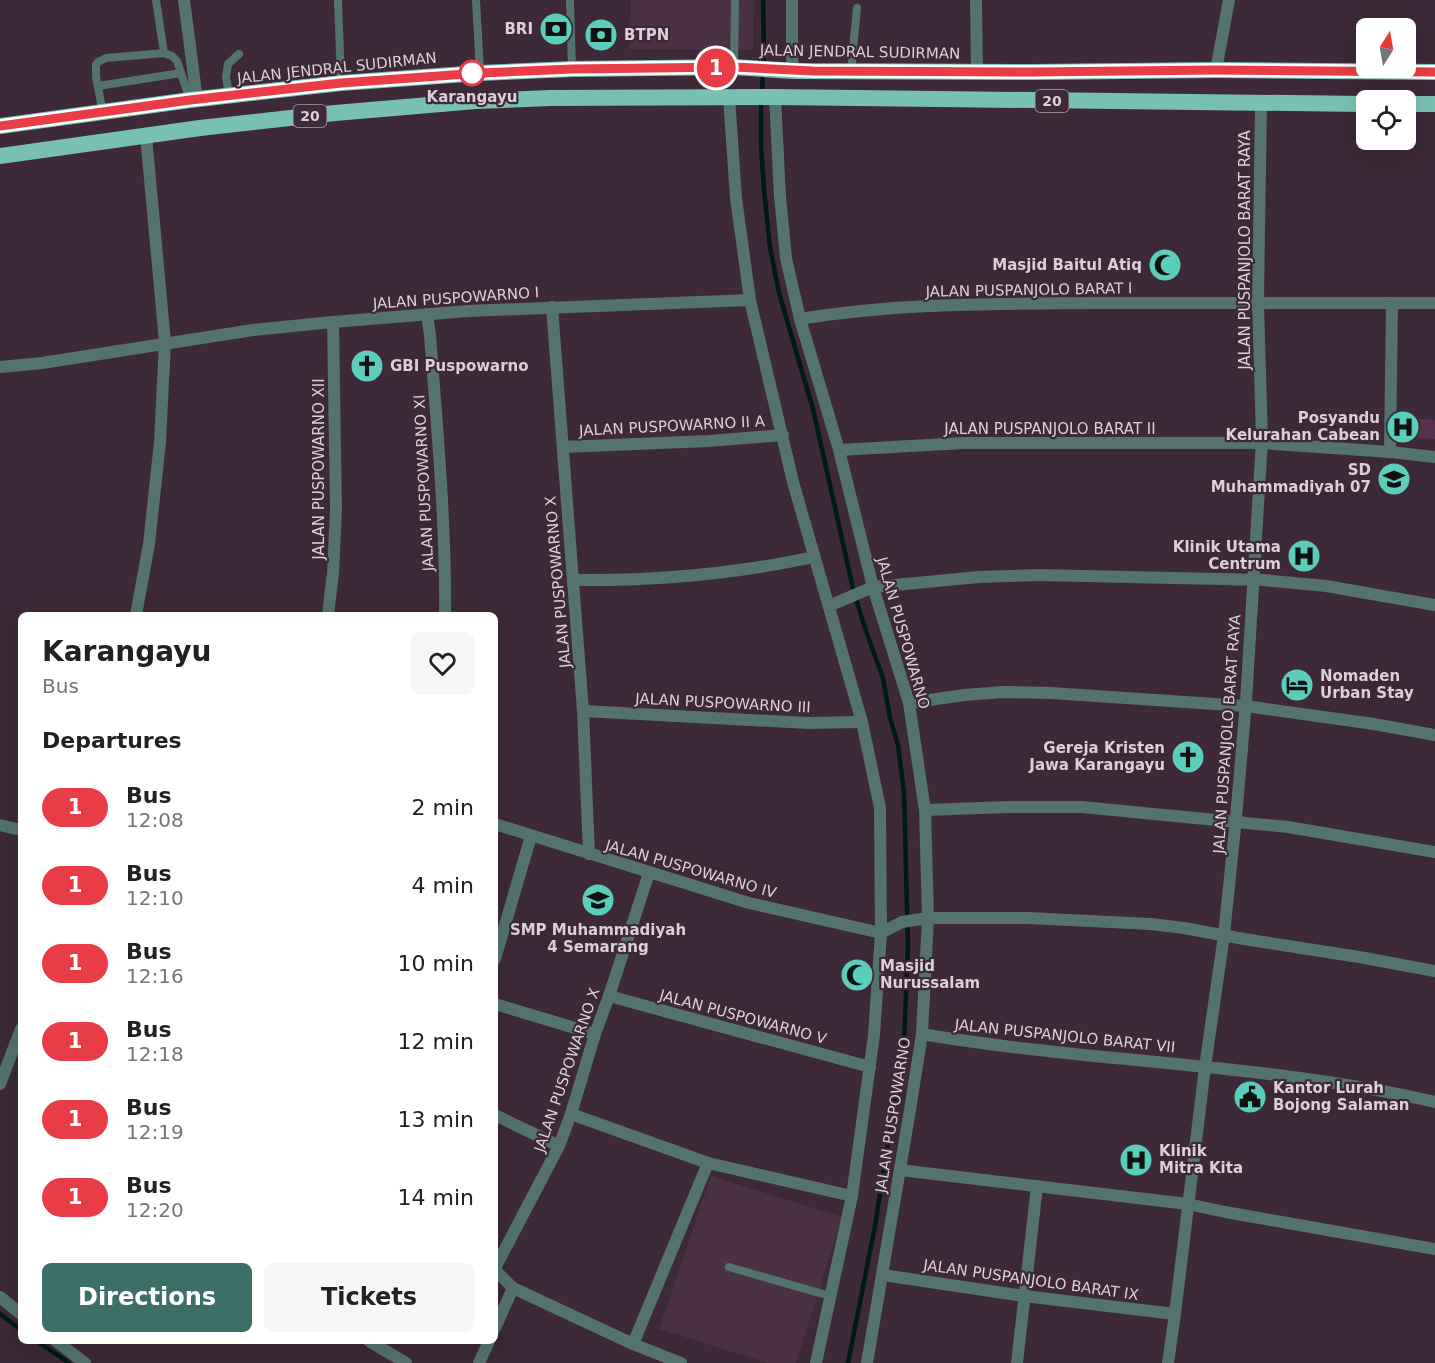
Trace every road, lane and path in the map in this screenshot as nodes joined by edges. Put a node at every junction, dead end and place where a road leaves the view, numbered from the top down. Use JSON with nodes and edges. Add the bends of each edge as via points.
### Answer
{"nodes":[{"id":1,"x":156,"y":0,"type":"edge"},
{"id":2,"x":184,"y":0,"type":"edge"},
{"id":3,"x":338,"y":0,"type":"edge"},
{"id":4,"x":476,"y":0,"type":"edge"},
{"id":5,"x":570,"y":0,"type":"edge"},
{"id":6,"x":735,"y":0,"type":"edge"},
{"id":7,"x":792,"y":0,"type":"edge"},
{"id":8,"x":976,"y":0,"type":"edge"},
{"id":9,"x":1229,"y":0,"type":"edge"},
{"id":10,"x":857,"y":8,"type":"dead end"},
{"id":11,"x":164,"y":53,"type":"junction"},
{"id":12,"x":239,"y":54,"type":"dead end"},
{"id":13,"x":740,"y":67,"type":"junction"},
{"id":14,"x":572,"y":69,"type":"junction"},
{"id":15,"x":1216,"y":70,"type":"junction"},
{"id":16,"x":790,"y":71,"type":"junction"},
{"id":17,"x":852,"y":71,"type":"junction"},
{"id":18,"x":976,"y":71,"type":"junction"},
{"id":19,"x":1435,"y":72,"type":"edge"},
{"id":20,"x":181,"y":73,"type":"junction"},
{"id":21,"x":480,"y":73,"type":"junction"},
{"id":22,"x":341,"y":83,"type":"junction"},
{"id":23,"x":98,"y":86,"type":"junction"},
{"id":24,"x":229,"y":96,"type":"junction"},
{"id":25,"x":733,"y":97,"type":"junction"},
{"id":26,"x":773,"y":97,"type":"junction"},
{"id":27,"x":193,"y":100,"type":"junction"},
{"id":28,"x":1261,"y":104,"type":"junction"},
{"id":29,"x":1356,"y":104,"type":"edge"},
{"id":30,"x":1416,"y":104,"type":"edge"},
{"id":31,"x":1435,"y":104,"type":"edge"},
{"id":32,"x":103,"y":113,"type":"junction"},
{"id":33,"x":0,"y":126,"type":"edge"},
{"id":34,"x":146,"y":136,"type":"junction"},
{"id":35,"x":0,"y":156,"type":"edge"},
{"id":36,"x":750,"y":300,"type":"junction"},
{"id":37,"x":1258,"y":302,"type":"junction"},
{"id":38,"x":1392,"y":303,"type":"junction"},
{"id":39,"x":1435,"y":303,"type":"edge"},
{"id":40,"x":552,"y":307,"type":"junction"},
{"id":41,"x":427,"y":314,"type":"junction"},
{"id":42,"x":800,"y":319,"type":"junction"},
{"id":43,"x":333,"y":322,"type":"junction"},
{"id":44,"x":165,"y":342,"type":"junction"},
{"id":45,"x":0,"y":367,"type":"edge"},
{"id":46,"x":783,"y":435,"type":"junction"},
{"id":47,"x":1261,"y":443,"type":"junction"},
{"id":48,"x":563,"y":447,"type":"junction"},
{"id":49,"x":840,"y":450,"type":"junction"},
{"id":50,"x":1390,"y":452,"type":"junction"},
{"id":51,"x":1435,"y":457,"type":"edge"},
{"id":52,"x":814,"y":557,"type":"junction"},
{"id":53,"x":573,"y":580,"type":"junction"},
{"id":54,"x":1253,"y":580,"type":"junction"},
{"id":55,"x":873,"y":587,"type":"junction"},
{"id":56,"x":1435,"y":605,"type":"edge"},
{"id":57,"x":829,"y":606,"type":"junction"},
{"id":58,"x":137,"y":612,"type":"edge"},
{"id":59,"x":328,"y":612,"type":"edge"},
{"id":60,"x":445,"y":612,"type":"edge"},
{"id":61,"x":909,"y":703,"type":"junction"},
{"id":62,"x":1245,"y":706,"type":"junction"},
{"id":63,"x":584,"y":711,"type":"junction"},
{"id":64,"x":862,"y":722,"type":"junction"},
{"id":65,"x":1435,"y":735,"type":"edge"},
{"id":66,"x":925,"y":810,"type":"junction"},
{"id":67,"x":1236,"y":821,"type":"junction"},
{"id":68,"x":0,"y":825,"type":"edge"},
{"id":69,"x":498,"y":825,"type":"edge"},
{"id":70,"x":18,"y":829,"type":"edge"},
{"id":71,"x":531,"y":836,"type":"junction"},
{"id":72,"x":1435,"y":852,"type":"edge"},
{"id":73,"x":589,"y":854,"type":"junction"},
{"id":74,"x":649,"y":873,"type":"junction"},
{"id":75,"x":923,"y":918,"type":"junction"},
{"id":76,"x":881,"y":933,"type":"junction"},
{"id":77,"x":1224,"y":935,"type":"junction"},
{"id":78,"x":498,"y":949,"type":"edge"},
{"id":79,"x":1435,"y":971,"type":"edge"},
{"id":80,"x":609,"y":996,"type":"junction"},
{"id":81,"x":498,"y":1005,"type":"edge"},
{"id":82,"x":595,"y":1034,"type":"junction"},
{"id":83,"x":922,"y":1034,"type":"junction"},
{"id":84,"x":18,"y":1037,"type":"edge"},
{"id":85,"x":870,"y":1067,"type":"junction"},
{"id":86,"x":1205,"y":1067,"type":"junction"},
{"id":87,"x":0,"y":1084,"type":"edge"},
{"id":88,"x":1435,"y":1102,"type":"edge"},
{"id":89,"x":571,"y":1114,"type":"junction"},
{"id":90,"x":498,"y":1116,"type":"edge"},
{"id":91,"x":559,"y":1146,"type":"junction"},
{"id":92,"x":708,"y":1163,"type":"junction"},
{"id":93,"x":900,"y":1170,"type":"junction"},
{"id":94,"x":1037,"y":1186,"type":"junction"},
{"id":95,"x":852,"y":1196,"type":"junction"},
{"id":96,"x":1188,"y":1204,"type":"junction"},
{"id":97,"x":1435,"y":1249,"type":"edge"},
{"id":98,"x":498,"y":1263,"type":"edge"},
{"id":99,"x":729,"y":1267,"type":"dead end"},
{"id":100,"x":498,"y":1272,"type":"edge"},
{"id":101,"x":883,"y":1275,"type":"junction"},
{"id":102,"x":513,"y":1288,"type":"junction"},
{"id":103,"x":830,"y":1296,"type":"junction"},
{"id":104,"x":1024,"y":1296,"type":"junction"},
{"id":105,"x":0,"y":1297,"type":"edge"},
{"id":106,"x":18,"y":1312,"type":"edge"},
{"id":107,"x":1175,"y":1314,"type":"junction"},
{"id":108,"x":498,"y":1321,"type":"edge"},
{"id":109,"x":62,"y":1344,"type":"edge"},
{"id":110,"x":374,"y":1344,"type":"edge"},
{"id":111,"x":488,"y":1344,"type":"edge"},
{"id":112,"x":633,"y":1344,"type":"junction"},
{"id":113,"x":86,"y":1363,"type":"edge"},
{"id":114,"x":406,"y":1363,"type":"edge"},
{"id":115,"x":478,"y":1363,"type":"edge"},
{"id":116,"x":681,"y":1363,"type":"edge"},
{"id":117,"x":816,"y":1363,"type":"edge"},
{"id":118,"x":867,"y":1363,"type":"edge"},
{"id":119,"x":1017,"y":1363,"type":"edge"},
{"id":120,"x":1169,"y":1363,"type":"edge"}],
"edges":[{"from":1,"to":11,"type":"lane"},
{"from":2,"to":27,"type":"street"},
{"from":3,"to":22,"type":"lane"},
{"from":4,"to":21,"type":"lane"},
{"from":5,"to":14,"type":"lane"},
{"from":6,"to":13,"type":"lane"},
{"from":7,"to":16,"type":"street"},
{"from":8,"to":18,"type":"street"},
{"from":9,"to":15,"type":"street"},
{"from":10,"to":17,"type":"lane"},
{"from":11,"to":20,"type":"lane","via":[[177,61]]},
{"from":11,"to":23,"type":"lane","via":[[101,60],[95,69]]},
{"from":12,"to":24,"type":"lane","via":[[228,64]]},
{"from":13,"to":14,"type":"highway","name":"JALAN JENDRAL SUDIRMAN","number":"20"},
{"from":13,"to":16,"type":"highway","name":"JALAN JENDRAL SUDIRMAN","number":"20"},
{"from":14,"to":21,"type":"highway","name":"JALAN JENDRAL SUDIRMAN","number":"20"},
{"from":15,"to":18,"type":"highway","name":"JALAN JENDRAL SUDIRMAN","number":"20"},
{"from":15,"to":19,"type":"highway","name":"JALAN JENDRAL SUDIRMAN","number":"20"},
{"from":16,"to":17,"type":"highway","name":"JALAN JENDRAL SUDIRMAN","number":"20"},
{"from":17,"to":18,"type":"highway","name":"JALAN JENDRAL SUDIRMAN","number":"20"},
{"from":20,"to":23,"type":"lane"},
{"from":20,"to":27,"type":"lane"},
{"from":21,"to":22,"type":"highway","name":"JALAN JENDRAL SUDIRMAN","number":"20"},
{"from":22,"to":24,"type":"highway","name":"JALAN JENDRAL SUDIRMAN","number":"20"},
{"from":23,"to":32,"type":"lane"},
{"from":24,"to":27,"type":"highway","name":"JALAN JENDRAL SUDIRMAN","number":"20"},
{"from":25,"to":26,"type":"highway","number":"20"},
{"from":25,"to":34,"type":"highway","number":"20","via":[[467,101]]},
{"from":25,"to":36,"type":"street","name":"JALAN PUSPOWARNO","via":[[736,198]]},
{"from":26,"to":28,"type":"highway","number":"20"},
{"from":26,"to":42,"type":"street","name":"JALAN PUSPOWARNO","via":[[786,258]]},
{"from":27,"to":32,"type":"highway","name":"JALAN JENDRAL SUDIRMAN","number":"20"},
{"from":28,"to":29,"type":"highway","number":"20"},
{"from":28,"to":37,"type":"street","name":"JALAN PUSPANJOLO BARAT RAYA"},
{"from":30,"to":31,"type":"highway"},
{"from":32,"to":33,"type":"highway","name":"JALAN JENDRAL SUDIRMAN","number":"20"},
{"from":34,"to":35,"type":"highway","number":"20"},
{"from":34,"to":44,"type":"street"},
{"from":36,"to":40,"type":"street","name":"JALAN PUSPOWARNO I"},
{"from":36,"to":46,"type":"street","name":"JALAN PUSPOWARNO"},
{"from":37,"to":38,"type":"street","name":"JALAN PUSPANJOLO BARAT I"},
{"from":37,"to":42,"type":"street","name":"JALAN PUSPANJOLO BARAT I","via":[[957,304]]},
{"from":37,"to":47,"type":"street","name":"JALAN PUSPANJOLO BARAT RAYA"},
{"from":38,"to":39,"type":"street","name":"JALAN PUSPANJOLO BARAT I"},
{"from":38,"to":50,"type":"street"},
{"from":40,"to":41,"type":"street","name":"JALAN PUSPOWARNO I"},
{"from":40,"to":48,"type":"street","name":"JALAN PUSPOWARNO X"},
{"from":41,"to":43,"type":"street","name":"JALAN PUSPOWARNO I"},
{"from":41,"to":60,"type":"street","name":"JALAN PUSPOWARNO XI","via":[[441,491]]},
{"from":42,"to":49,"type":"street","name":"JALAN PUSPOWARNO"},
{"from":43,"to":44,"type":"street","name":"JALAN PUSPOWARNO I"},
{"from":43,"to":59,"type":"street","name":"JALAN PUSPOWARNO XII","via":[[336,510]]},
{"from":44,"to":45,"type":"street","name":"JALAN PUSPOWARNO I"},
{"from":44,"to":58,"type":"street","via":[[160,442],[149,544]]},
{"from":46,"to":48,"type":"street","name":"JALAN PUSPOWARNO II A"},
{"from":46,"to":52,"type":"street","name":"JALAN PUSPOWARNO"},
{"from":47,"to":49,"type":"street","name":"JALAN PUSPANJOLO BARAT II","via":[[963,443]]},
{"from":47,"to":50,"type":"street","name":"JALAN PUSPANJOLO BARAT II"},
{"from":47,"to":54,"type":"street","name":"JALAN PUSPANJOLO BARAT RAYA"},
{"from":48,"to":53,"type":"street","name":"JALAN PUSPOWARNO X"},
{"from":49,"to":55,"type":"street","name":"JALAN PUSPOWARNO"},
{"from":50,"to":51,"type":"street","name":"JALAN PUSPANJOLO BARAT II"},
{"from":52,"to":53,"type":"street","via":[[707,574]]},
{"from":52,"to":57,"type":"street","name":"JALAN PUSPOWARNO"},
{"from":53,"to":63,"type":"street","name":"JALAN PUSPOWARNO X"},
{"from":54,"to":55,"type":"street","via":[[1039,575]]},
{"from":54,"to":56,"type":"street","via":[[1326,586]]},
{"from":54,"to":62,"type":"street","name":"JALAN PUSPANJOLO BARAT RAYA"},
{"from":55,"to":57,"type":"street"},
{"from":55,"to":61,"type":"street","name":"JALAN PUSPOWARNO"},
{"from":57,"to":64,"type":"street","name":"JALAN PUSPOWARNO"},
{"from":61,"to":62,"type":"street","via":[[1003,692]]},
{"from":61,"to":66,"type":"street","name":"JALAN PUSPOWARNO"},
{"from":62,"to":65,"type":"street"},
{"from":62,"to":67,"type":"street","name":"JALAN PUSPANJOLO BARAT RAYA"},
{"from":63,"to":64,"type":"street","name":"JALAN PUSPOWARNO III","via":[[808,723]]},
{"from":63,"to":73,"type":"street","name":"JALAN PUSPOWARNO X"},
{"from":64,"to":76,"type":"street","name":"JALAN PUSPOWARNO","via":[[880,808]]},
{"from":66,"to":67,"type":"street","via":[[1082,807]]},
{"from":66,"to":75,"type":"street","name":"JALAN PUSPOWARNO"},
{"from":67,"to":72,"type":"street"},
{"from":67,"to":77,"type":"street","name":"JALAN PUSPANJOLO BARAT RAYA"},
{"from":68,"to":70,"type":"street"},
{"from":69,"to":71,"type":"street","name":"JALAN PUSPOWARNO IV"},
{"from":71,"to":73,"type":"street","name":"JALAN PUSPOWARNO IV"},
{"from":71,"to":78,"type":"street"},
{"from":73,"to":74,"type":"street","name":"JALAN PUSPOWARNO IV"},
{"from":74,"to":76,"type":"street","name":"JALAN PUSPOWARNO IV","via":[[749,903]]},
{"from":74,"to":80,"type":"street","name":"JALAN PUSPOWARNO X"},
{"from":75,"to":76,"type":"street","via":[[902,922]]},
{"from":75,"to":77,"type":"street","via":[[1151,924]]},
{"from":75,"to":83,"type":"street","name":"JALAN PUSPOWARNO"},
{"from":76,"to":85,"type":"street","name":"JALAN PUSPOWARNO"},
{"from":77,"to":79,"type":"street"},
{"from":77,"to":86,"type":"street","name":"JALAN PUSPANJOLO BARAT RAYA"},
{"from":80,"to":82,"type":"street","name":"JALAN PUSPOWARNO X"},
{"from":80,"to":85,"type":"street","name":"JALAN PUSPOWARNO V"},
{"from":81,"to":82,"type":"street"},
{"from":82,"to":89,"type":"street","name":"JALAN PUSPOWARNO X"},
{"from":83,"to":86,"type":"street","name":"JALAN PUSPANJOLO BARAT VII"},
{"from":83,"to":93,"type":"street","name":"JALAN PUSPOWARNO"},
{"from":84,"to":87,"type":"street"},
{"from":85,"to":95,"type":"street","name":"JALAN PUSPOWARNO"},
{"from":86,"to":88,"type":"street","name":"JALAN PUSPANJOLO BARAT VII","via":[[1317,1079]]},
{"from":86,"to":96,"type":"street","name":"JALAN PUSPANJOLO BARAT RAYA"},
{"from":89,"to":91,"type":"street","name":"JALAN PUSPOWARNO X"},
{"from":89,"to":92,"type":"street"},
{"from":90,"to":91,"type":"street"},
{"from":91,"to":98,"type":"street","name":"JALAN PUSPOWARNO X"},
{"from":92,"to":95,"type":"street"},
{"from":92,"to":112,"type":"street"},
{"from":93,"to":94,"type":"street"},
{"from":93,"to":101,"type":"street","name":"JALAN PUSPOWARNO"},
{"from":94,"to":96,"type":"street"},
{"from":94,"to":104,"type":"street"},
{"from":95,"to":103,"type":"street","name":"JALAN PUSPOWARNO"},
{"from":96,"to":97,"type":"street"},
{"from":96,"to":107,"type":"street","name":"JALAN PUSPANJOLO BARAT RAYA"},
{"from":99,"to":103,"type":"lane"},
{"from":100,"to":102,"type":"street"},
{"from":101,"to":104,"type":"street","name":"JALAN PUSPANJOLO BARAT IX"},
{"from":101,"to":118,"type":"street","name":"JALAN PUSPOWARNO"},
{"from":102,"to":108,"type":"street"},
{"from":102,"to":112,"type":"street"},
{"from":103,"to":117,"type":"street","name":"JALAN PUSPOWARNO"},
{"from":104,"to":107,"type":"street","name":"JALAN PUSPANJOLO BARAT IX"},
{"from":104,"to":119,"type":"street"},
{"from":105,"to":106,"type":"street"},
{"from":107,"to":120,"type":"street","name":"JALAN PUSPANJOLO BARAT RAYA"},
{"from":109,"to":113,"type":"street"},
{"from":110,"to":114,"type":"street"},
{"from":111,"to":115,"type":"street"},
{"from":112,"to":116,"type":"street"}]}
